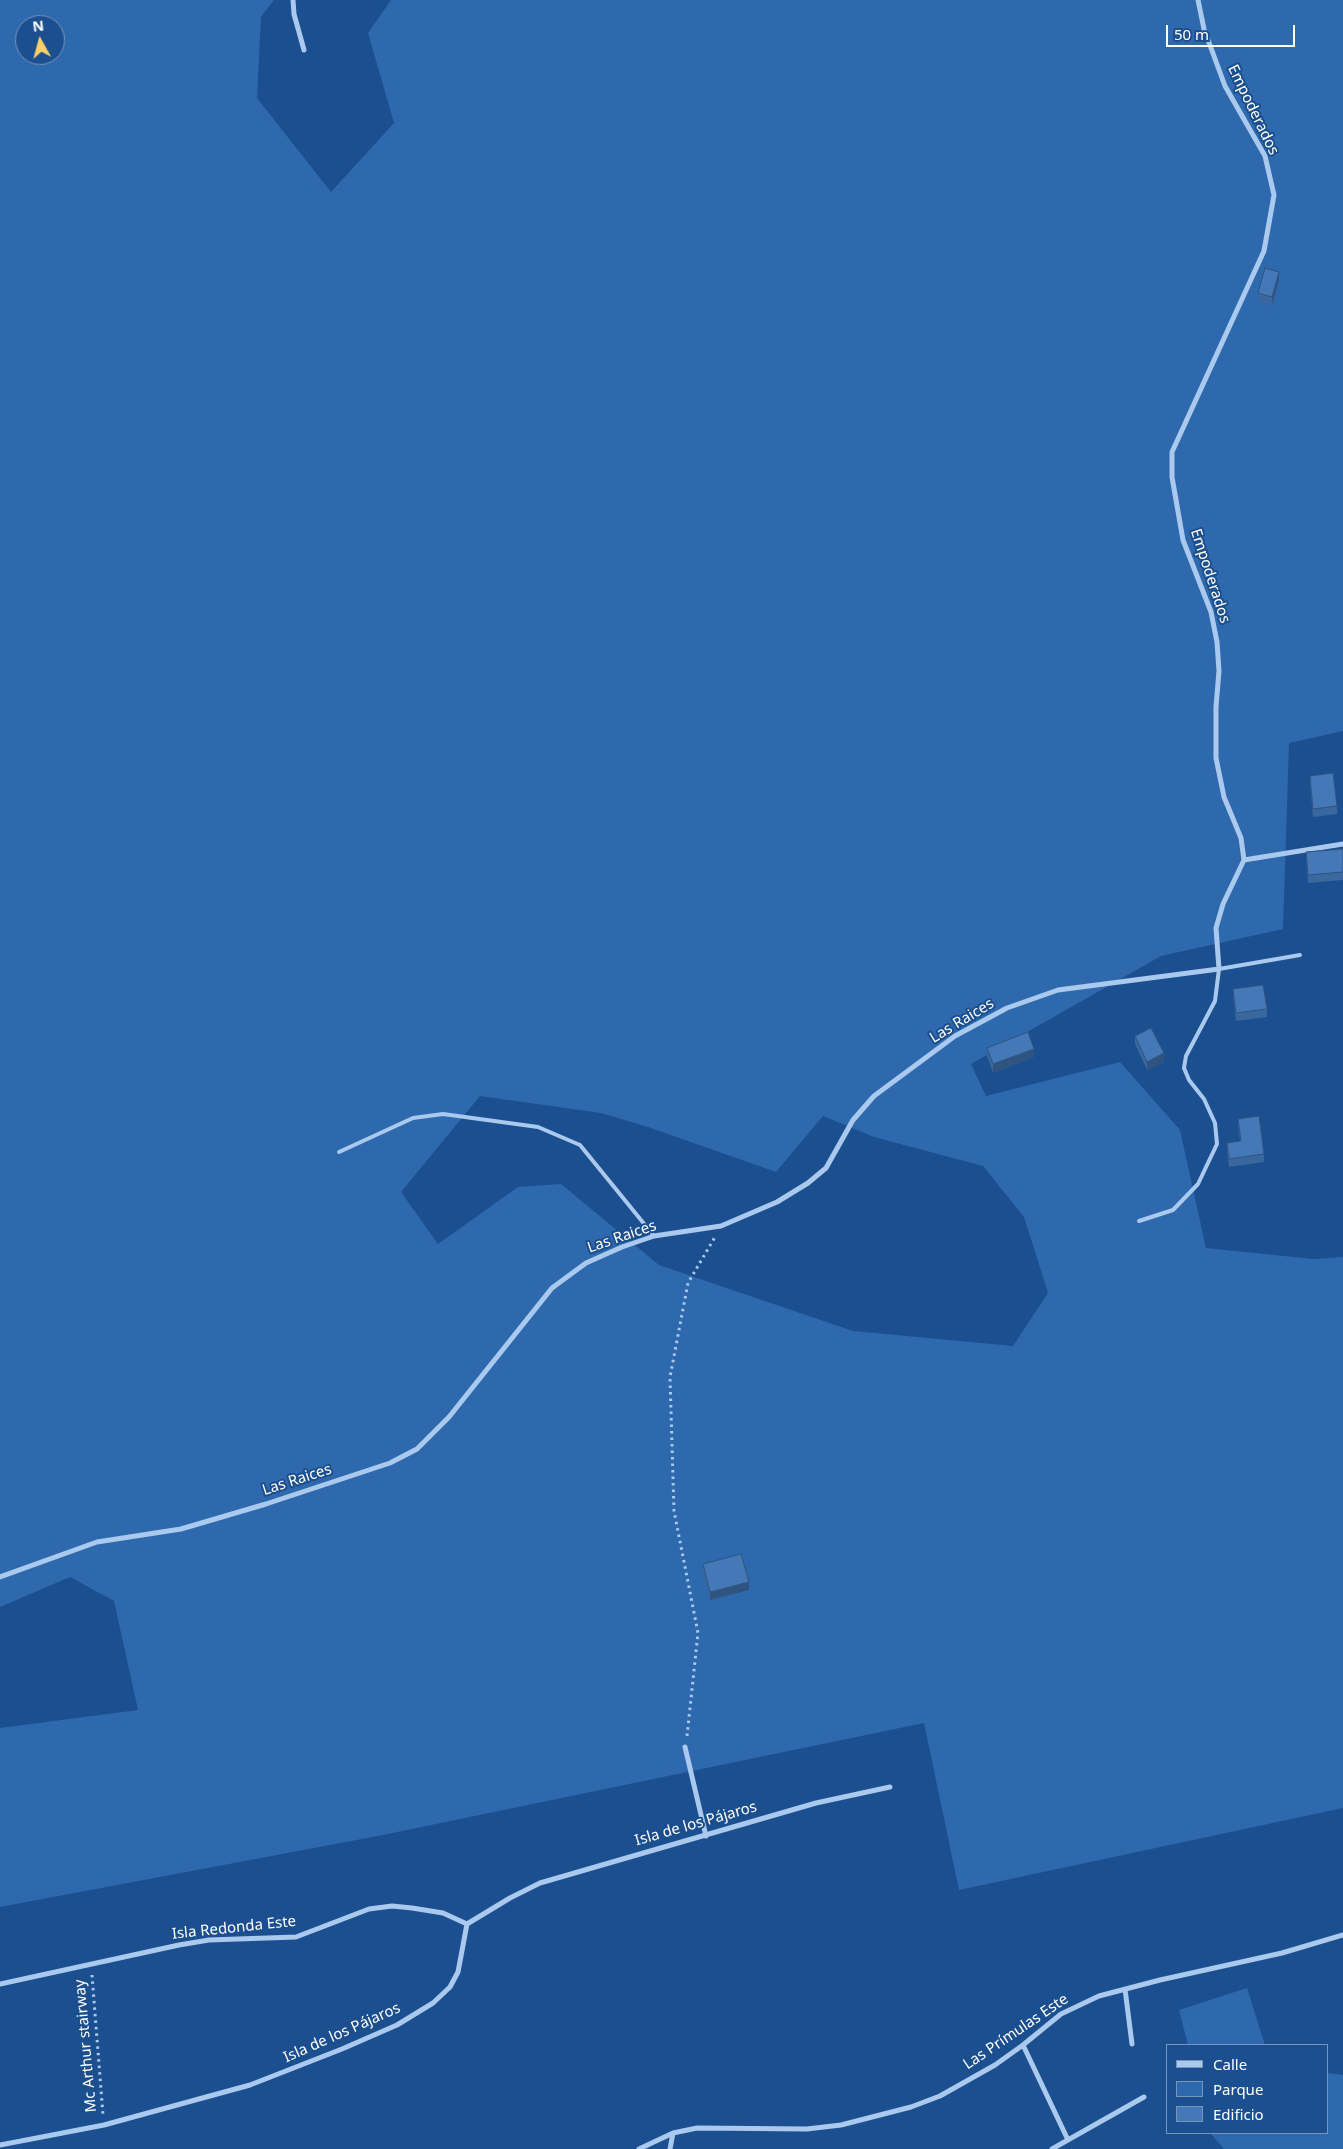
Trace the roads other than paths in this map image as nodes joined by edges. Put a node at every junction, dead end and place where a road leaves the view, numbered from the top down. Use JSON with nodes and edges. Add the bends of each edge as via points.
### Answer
{"nodes":[{"id":1,"x":293,"y":0,"type":"edge"},
{"id":2,"x":1198,"y":0,"type":"edge"},
{"id":3,"x":304,"y":50,"type":"dead end"},
{"id":4,"x":1343,"y":844,"type":"edge"},
{"id":5,"x":1244,"y":860,"type":"junction"},
{"id":6,"x":1300,"y":955,"type":"dead end"},
{"id":7,"x":1219,"y":969,"type":"junction"},
{"id":8,"x":339,"y":1152,"type":"dead end"},
{"id":9,"x":1139,"y":1221,"type":"dead end"},
{"id":10,"x":654,"y":1236,"type":"junction"},
{"id":11,"x":0,"y":1577,"type":"edge"},
{"id":12,"x":685,"y":1747,"type":"road end"},
{"id":13,"x":890,"y":1786,"type":"dead end"},
{"id":14,"x":706,"y":1836,"type":"junction"},
{"id":15,"x":467,"y":1924,"type":"junction"},
{"id":16,"x":1343,"y":1935,"type":"edge"},
{"id":17,"x":0,"y":1984,"type":"edge"},
{"id":18,"x":1125,"y":1989,"type":"junction"},
{"id":19,"x":1132,"y":2044,"type":"dead end"},
{"id":20,"x":1023,"y":2045,"type":"junction"},
{"id":21,"x":1144,"y":2097,"type":"dead end"},
{"id":22,"x":673,"y":2133,"type":"junction"},
{"id":23,"x":1068,"y":2140,"type":"junction"},
{"id":24,"x":0,"y":2145,"type":"edge"},
{"id":25,"x":639,"y":2149,"type":"edge"},
{"id":26,"x":670,"y":2149,"type":"edge"},
{"id":27,"x":1052,"y":2149,"type":"edge"}],
"edges":[{"from":1,"to":3,"type":"street"},
{"from":2,"to":5,"type":"street","name":"Empoderados","via":[[1204,29],[1225,86],[1265,156],[1274,195],[1264,251],[1172,452],[1172,477],[1182,540],[1211,612],[1218,642],[1216,758],[1224,797],[1241,838]]},
{"from":4,"to":5,"type":"street"},
{"from":5,"to":7,"type":"street","via":[[1223,904],[1216,928]]},
{"from":6,"to":7,"type":"lane","name":"Las Raices"},
{"from":7,"to":9,"type":"lane","via":[[1215,1001],[1186,1056],[1184,1068],[1215,1122],[1216,1144],[1198,1184],[1173,1210]]},
{"from":7,"to":10,"type":"street","name":"Las Raices","via":[[1058,990],[1007,1008],[955,1036],[874,1096],[853,1120],[826,1168],[808,1183],[777,1202],[721,1226]]},
{"from":8,"to":10,"type":"lane","via":[[413,1118],[443,1114],[538,1127],[580,1145]]},
{"from":10,"to":11,"type":"street","name":"Las Raices","via":[[586,1263],[552,1288],[449,1417],[417,1449],[390,1463],[266,1504],[180,1530],[97,1542]]},
{"from":12,"to":14,"type":"street"},
{"from":13,"to":14,"type":"street","name":"Isla de los Pájaros","via":[[816,1803]]},
{"from":14,"to":15,"type":"street","name":"Isla de los Pájaros","via":[[540,1883]]},
{"from":15,"to":17,"type":"street","name":"Isla Redonda Este","via":[[442,1913],[392,1906],[369,1909],[296,1937],[209,1940]]},
{"from":15,"to":24,"type":"street","name":"Isla de los Pájaros","via":[[458,1972],[450,1987],[433,2003],[397,2025],[250,2085],[104,2125]]},
{"from":16,"to":18,"type":"street","name":"Las Prímulas Este","via":[[1282,1953]]},
{"from":18,"to":19,"type":"street"},
{"from":18,"to":20,"type":"street","name":"Las Prímulas Este","via":[[1078,2004]]},
{"from":20,"to":22,"type":"street","name":"Las Prímulas Este","via":[[940,2096],[878,2116],[841,2125],[807,2128],[697,2128]]},
{"from":20,"to":23,"type":"street"},
{"from":21,"to":23,"type":"street"},
{"from":22,"to":25,"type":"street","name":"Las Prímulas Este"},
{"from":22,"to":26,"type":"street"},
{"from":23,"to":27,"type":"street"}]}
